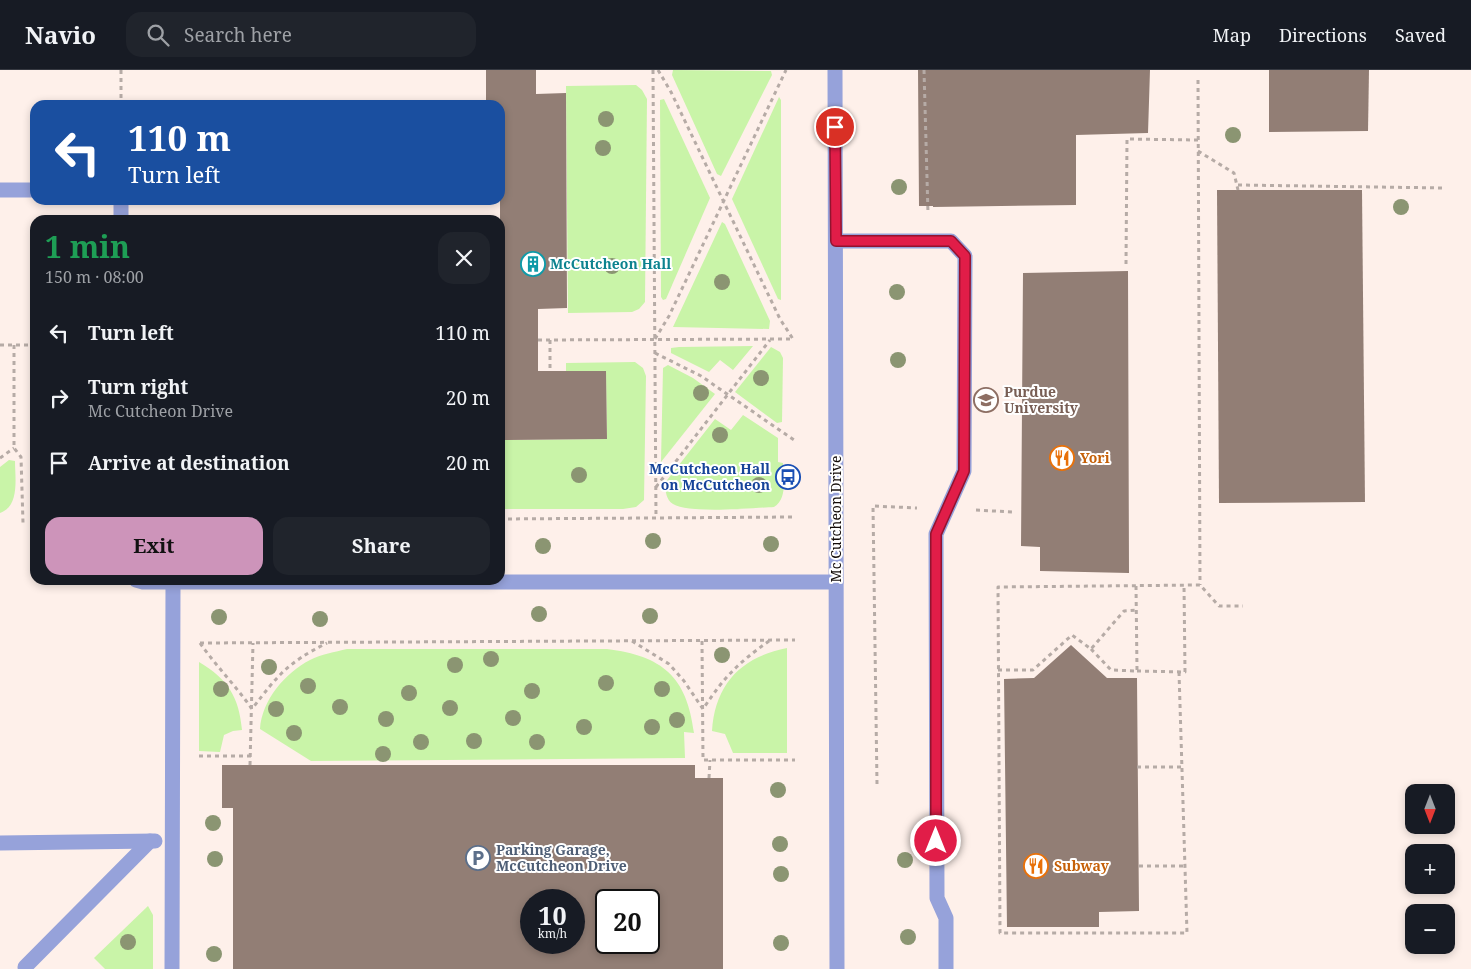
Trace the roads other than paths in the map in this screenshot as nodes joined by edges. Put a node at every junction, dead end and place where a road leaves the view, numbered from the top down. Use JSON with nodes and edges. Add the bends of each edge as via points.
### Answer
{"nodes":[{"id":1,"x":835,"y":70,"type":"edge"},
{"id":2,"x":0,"y":190,"type":"edge"},
{"id":3,"x":30,"y":190,"type":"edge"},
{"id":4,"x":836,"y":241,"type":"junction"},
{"id":5,"x":505,"y":582,"type":"edge"},
{"id":6,"x":836,"y":582,"type":"junction"},
{"id":7,"x":173,"y":585,"type":"edge"},
{"id":8,"x":150,"y":841,"type":"junction"},
{"id":9,"x":172,"y":841,"type":"junction"},
{"id":10,"x":0,"y":843,"type":"edge"},
{"id":11,"x":25,"y":967,"type":"dead end"},
{"id":12,"x":172,"y":969,"type":"edge"},
{"id":13,"x":837,"y":969,"type":"edge"},
{"id":14,"x":946,"y":969,"type":"edge"}],
"edges":[{"from":1,"to":4,"type":"street","name":"Mc Cutcheon Drive"},
{"from":2,"to":3,"type":"street"},
{"from":4,"to":6,"type":"street","name":"Mc Cutcheon Drive"},
{"from":4,"to":14,"type":"street","via":[[951,241],[965,256],[964,471],[936,534],[937,898],[946,918]]},
{"from":5,"to":6,"type":"street"},
{"from":6,"to":13,"type":"street","name":"Mc Cutcheon Drive"},
{"from":7,"to":9,"type":"street"},
{"from":8,"to":9,"type":"street"},
{"from":8,"to":10,"type":"street"},
{"from":8,"to":11,"type":"street"},
{"from":9,"to":12,"type":"street"}]}
